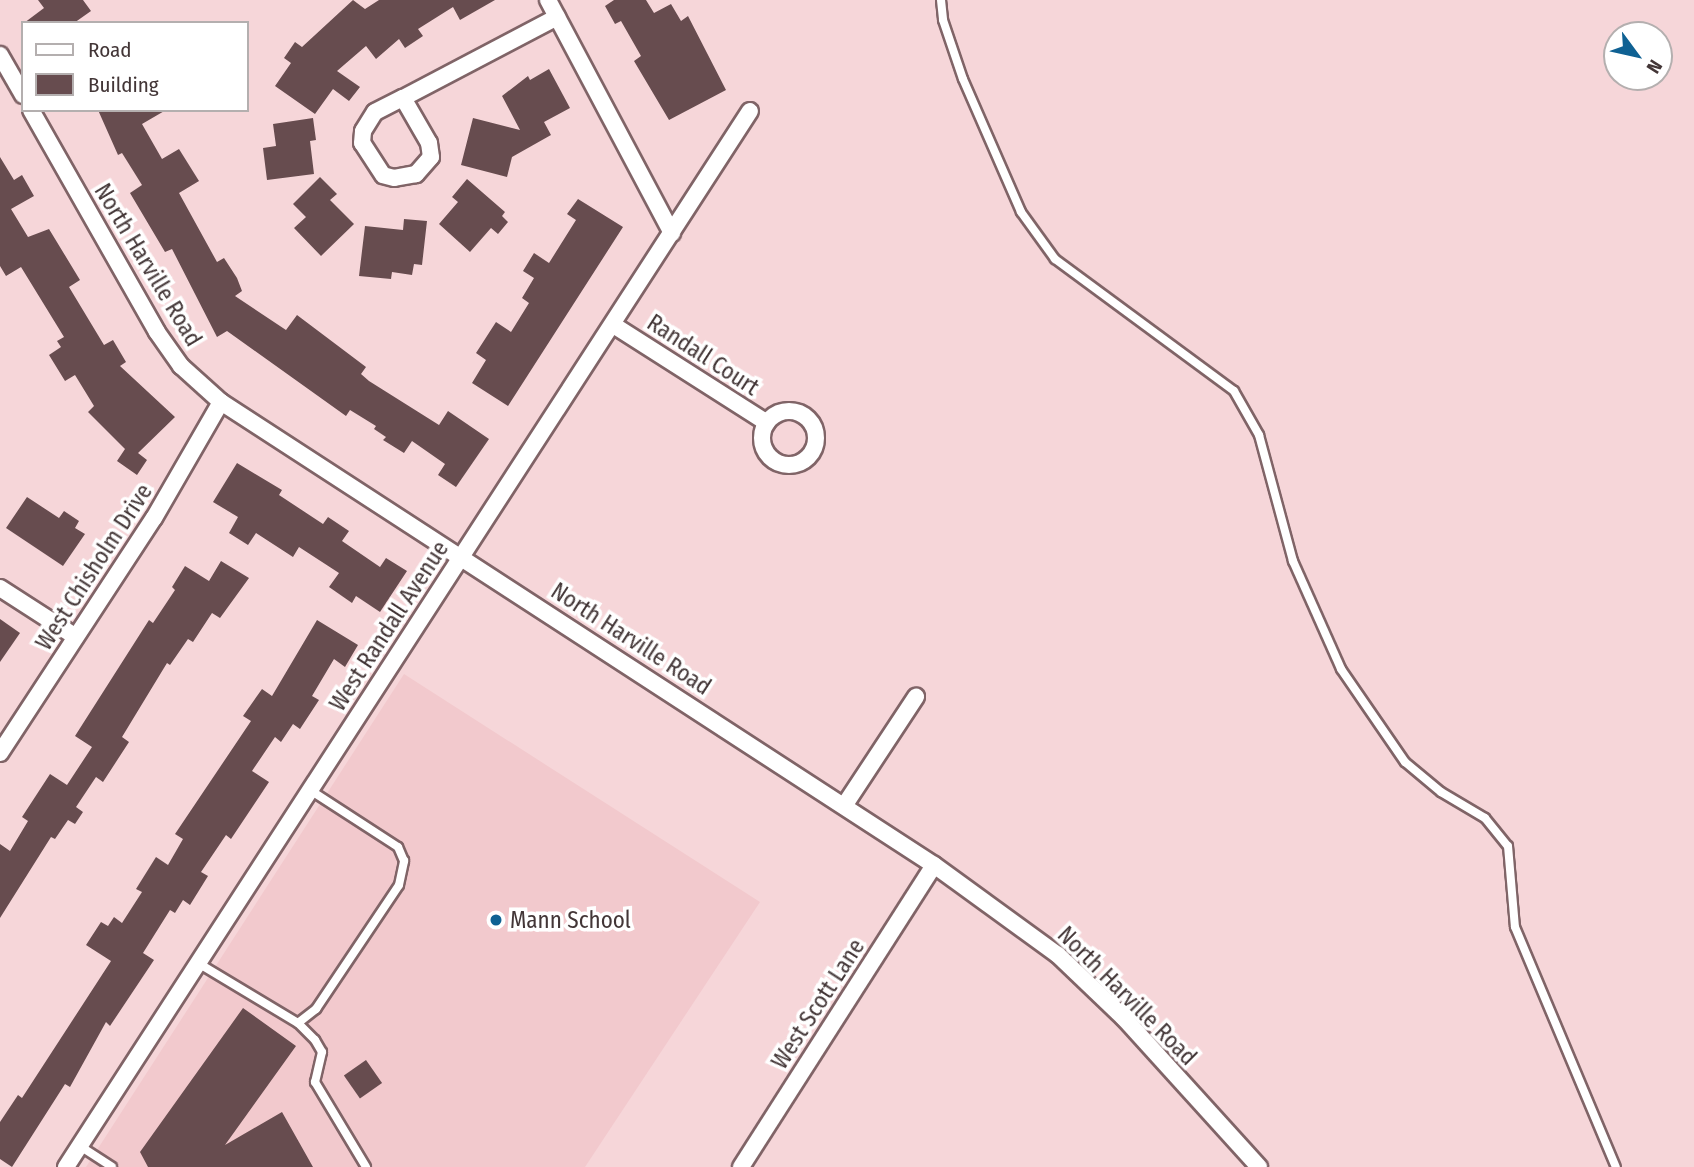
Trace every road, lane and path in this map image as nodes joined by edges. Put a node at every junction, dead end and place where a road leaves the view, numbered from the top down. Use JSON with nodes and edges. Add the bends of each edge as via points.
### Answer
{"nodes":[{"id":1,"x":548,"y":0,"type":"edge"},
{"id":2,"x":941,"y":0,"type":"edge"},
{"id":3,"x":557,"y":17,"type":"junction"},
{"id":4,"x":0,"y":55,"type":"edge"},
{"id":5,"x":21,"y":92,"type":"edge"},
{"id":6,"x":403,"y":98,"type":"junction"},
{"id":7,"x":750,"y":111,"type":"dead end"},
{"id":8,"x":32,"y":112,"type":"edge"},
{"id":9,"x":672,"y":233,"type":"junction"},
{"id":10,"x":615,"y":326,"type":"junction"},
{"id":11,"x":221,"y":402,"type":"junction"},
{"id":12,"x":767,"y":423,"type":"dead end"},
{"id":13,"x":462,"y":556,"type":"junction"},
{"id":14,"x":0,"y":588,"type":"edge"},
{"id":15,"x":76,"y":637,"type":"junction"},
{"id":16,"x":916,"y":697,"type":"dead end"},
{"id":17,"x":0,"y":753,"type":"edge"},
{"id":18,"x":310,"y":790,"type":"junction"},
{"id":19,"x":844,"y":806,"type":"junction"},
{"id":20,"x":934,"y":865,"type":"junction"},
{"id":21,"x":198,"y":964,"type":"junction"},
{"id":22,"x":298,"y":1023,"type":"junction"},
{"id":23,"x":80,"y":1146,"type":"junction"},
{"id":24,"x":66,"y":1167,"type":"edge"},
{"id":25,"x":112,"y":1167,"type":"edge"},
{"id":26,"x":366,"y":1167,"type":"edge"},
{"id":27,"x":741,"y":1167,"type":"edge"},
{"id":28,"x":1259,"y":1167,"type":"edge"},
{"id":29,"x":1616,"y":1167,"type":"edge"}],
"edges":[{"from":1,"to":3,"type":"street"},
{"from":2,"to":29,"type":"lane","via":[[963,79],[1021,212],[1055,259],[1234,391],[1259,435],[1293,561],[1341,669],[1405,762],[1441,792],[1485,818],[1508,846],[1516,927]]},
{"from":3,"to":6,"type":"street"},
{"from":3,"to":9,"type":"street"},
{"from":4,"to":5,"type":"street"},
{"from":6,"to":6,"type":"street","via":[[429,144],[431,157],[416,174],[394,178],[383,175],[362,143],[363,131],[375,113]]},
{"from":7,"to":9,"type":"street","name":"West Randall Avenue"},
{"from":8,"to":11,"type":"street","name":"North Harville Road","via":[[157,332],[181,366]]},
{"from":9,"to":10,"type":"street","name":"West Randall Avenue"},
{"from":10,"to":12,"type":"street","name":"Randall Court"},
{"from":10,"to":13,"type":"street","name":"West Randall Avenue"},
{"from":11,"to":13,"type":"street","name":"North Harville Road"},
{"from":11,"to":15,"type":"street","name":"West Chisholm Drive","via":[[154,518]]},
{"from":13,"to":18,"type":"street","name":"West Randall Avenue"},
{"from":13,"to":19,"type":"street","name":"North Harville Road"},
{"from":14,"to":15,"type":"street"},
{"from":15,"to":17,"type":"street","name":"West Chisholm Drive"},
{"from":16,"to":19,"type":"street"},
{"from":18,"to":21,"type":"street","name":"West Randall Avenue"},
{"from":18,"to":22,"type":"lane","via":[[398,847],[404,861],[399,884],[316,1009]]},
{"from":19,"to":20,"type":"street","name":"North Harville Road"},
{"from":20,"to":27,"type":"street","name":"West Scott Lane"},
{"from":20,"to":28,"type":"street","name":"North Harville Road","via":[[1058,955],[1124,1018]]},
{"from":21,"to":22,"type":"lane"},
{"from":21,"to":23,"type":"street","name":"West Randall Avenue"},
{"from":22,"to":26,"type":"lane","via":[[322,1052],[315,1082]]},
{"from":23,"to":24,"type":"street","name":"West Randall Avenue"},
{"from":23,"to":25,"type":"lane"}]}
